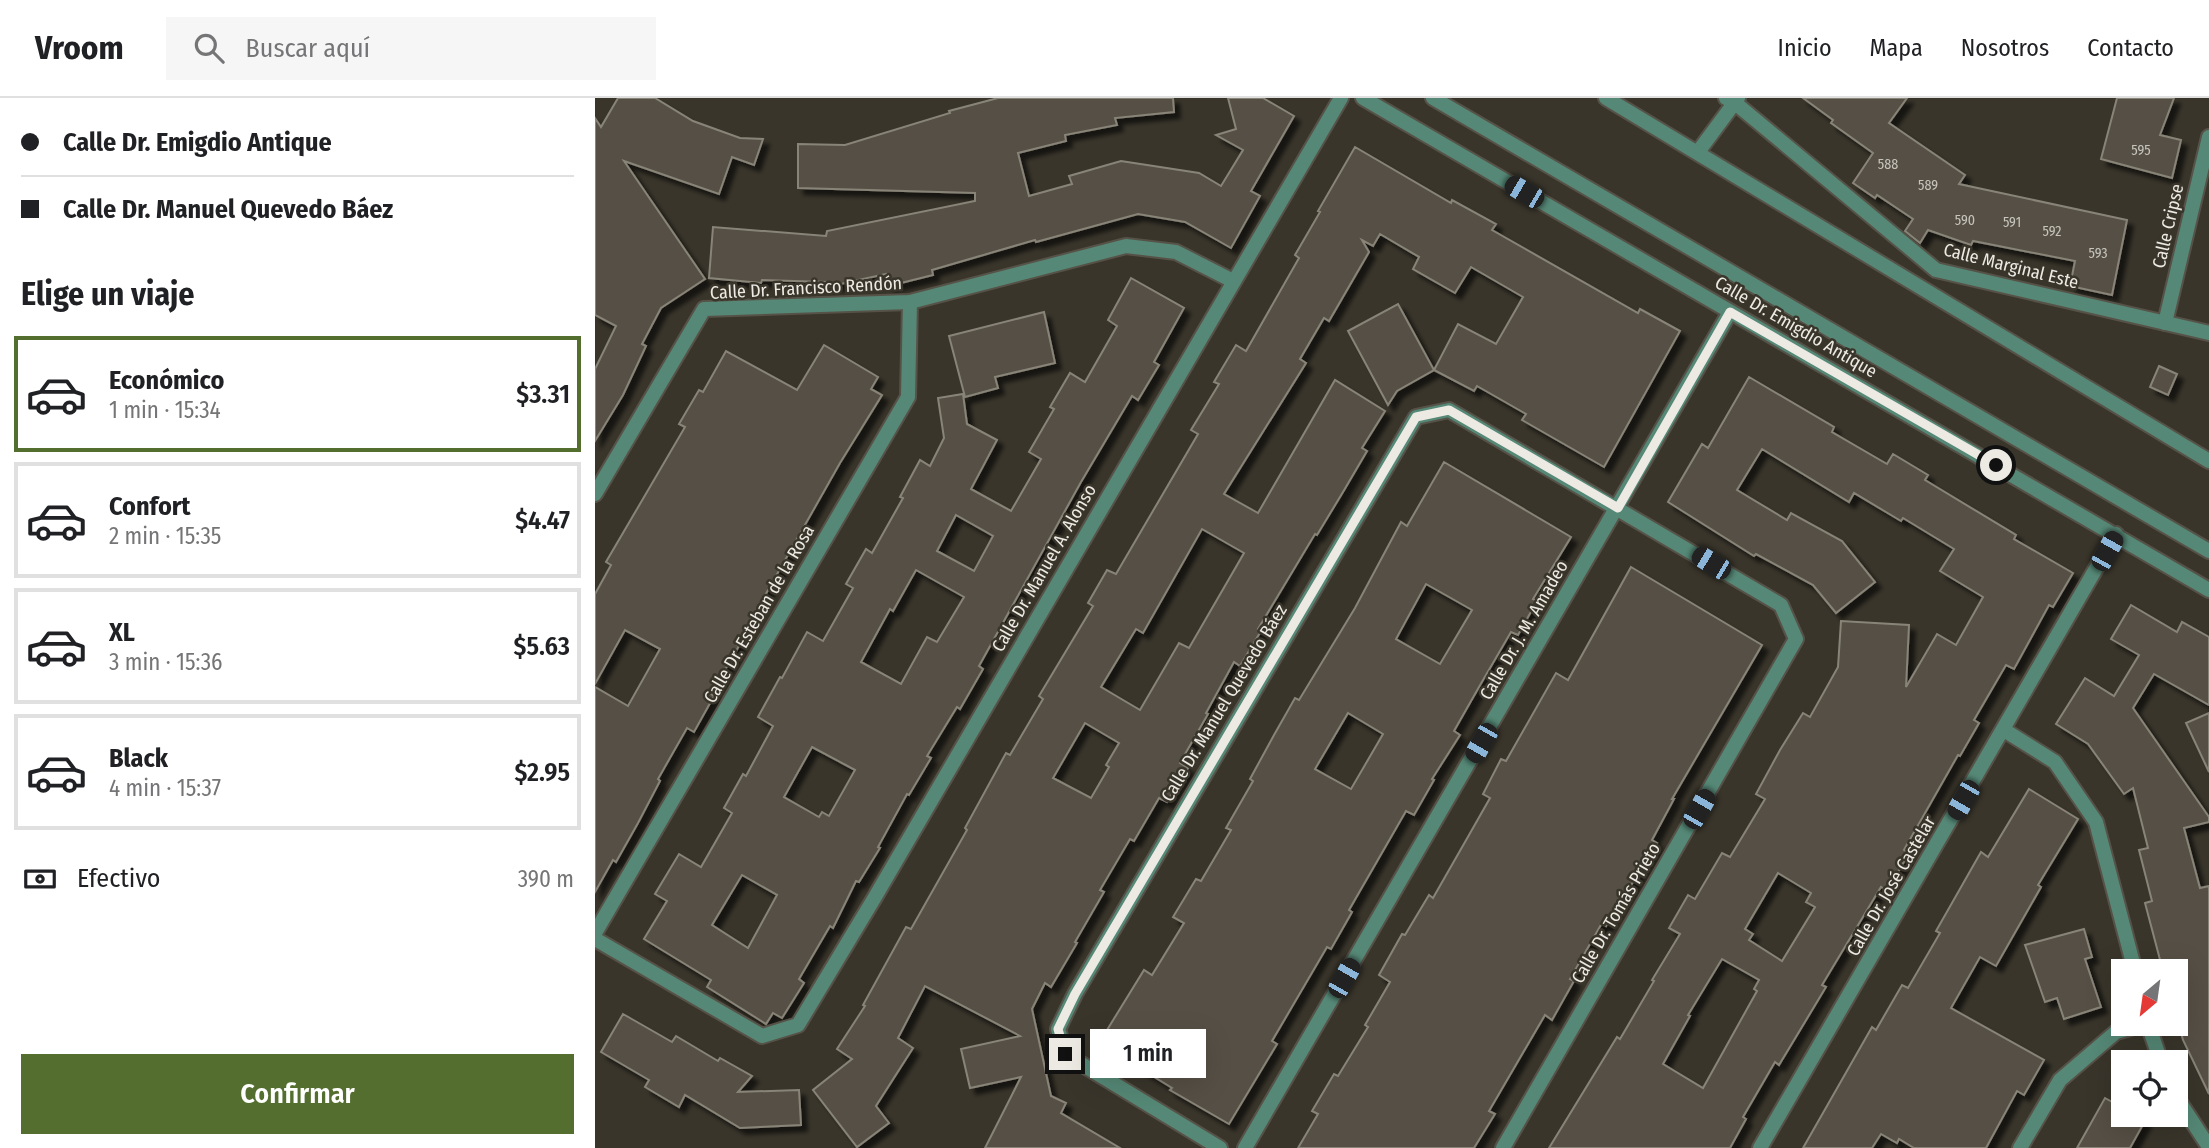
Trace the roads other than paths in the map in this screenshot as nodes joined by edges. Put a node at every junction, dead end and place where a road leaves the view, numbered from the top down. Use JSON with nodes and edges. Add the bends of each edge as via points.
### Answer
{"nodes":[{"id":1,"x":1341,"y":98,"type":"edge"},
{"id":2,"x":1363,"y":98,"type":"edge"},
{"id":3,"x":1433,"y":98,"type":"edge"},
{"id":4,"x":1606,"y":98,"type":"edge"},
{"id":5,"x":1733,"y":99,"type":"edge"},
{"id":6,"x":2209,"y":137,"type":"edge"},
{"id":7,"x":1698,"y":152,"type":"junction"},
{"id":8,"x":1233,"y":281,"type":"junction"},
{"id":9,"x":910,"y":302,"type":"junction"},
{"id":10,"x":1730,"y":312,"type":"junction"},
{"id":11,"x":2165,"y":323,"type":"junction"},
{"id":12,"x":2209,"y":333,"type":"edge"},
{"id":13,"x":2209,"y":461,"type":"edge"},
{"id":14,"x":595,"y":494,"type":"edge"},
{"id":15,"x":1618,"y":508,"type":"junction"},
{"id":16,"x":2116,"y":534,"type":"junction"},
{"id":17,"x":2209,"y":551,"type":"edge"},
{"id":18,"x":2209,"y":590,"type":"edge"},
{"id":19,"x":2004,"y":730,"type":"junction"},
{"id":20,"x":595,"y":933,"type":"edge"},
{"id":21,"x":595,"y":939,"type":"edge"},
{"id":22,"x":2132,"y":959,"type":"edge"},
{"id":23,"x":2111,"y":1036,"type":"edge"},
{"id":24,"x":2188,"y":1115,"type":"edge"},
{"id":25,"x":2209,"y":1147,"type":"edge"},
{"id":26,"x":1220,"y":1148,"type":"edge"},
{"id":27,"x":1245,"y":1148,"type":"edge"},
{"id":28,"x":1503,"y":1148,"type":"edge"},
{"id":29,"x":1760,"y":1148,"type":"edge"},
{"id":30,"x":2020,"y":1148,"type":"edge"}],
"edges":[{"from":1,"to":8,"type":"street","name":"Calle Dr. Manuel A. Alonso"},
{"from":2,"to":10,"type":"street","name":"Calle Dr. Emigdio Antique"},
{"from":3,"to":17,"type":"street"},
{"from":4,"to":7,"type":"street"},
{"from":5,"to":7,"type":"street"},
{"from":5,"to":11,"type":"street","name":"Calle Marginal Este","via":[[1936,270]]},
{"from":6,"to":11,"type":"street","name":"Calle Cripse"},
{"from":7,"to":13,"type":"street"},
{"from":8,"to":9,"type":"street","name":"Calle Dr. Francisco Rendón","via":[[1176,253],[1126,246]]},
{"from":8,"to":21,"type":"street","name":"Calle Dr. Manuel A. Alonso","via":[[798,1025],[762,1037]]},
{"from":9,"to":14,"type":"street","name":"Calle Dr. Francisco Rendón","via":[[704,309]]},
{"from":9,"to":20,"type":"street","name":"Calle Dr. Esteban de la Rosa","via":[[908,397]]},
{"from":10,"to":15,"type":"street","name":"Calle Dr. J. M. Amadeo"},
{"from":10,"to":16,"type":"street","name":"Calle Dr. Emigdio Antique"},
{"from":11,"to":12,"type":"street","name":"Calle Marginal Este"},
{"from":15,"to":26,"type":"street","name":"Calle Dr. Manuel Quevedo Báez","via":[[1449,410],[1416,417],[1058,1029],[1065,1054]]},
{"from":15,"to":27,"type":"street","name":"Calle Dr. J. M. Amadeo"},
{"from":15,"to":28,"type":"street","name":"Calle Dr. Tomás Prieto","via":[[1781,605],[1796,639]]},
{"from":16,"to":18,"type":"street","name":"Calle Dr. Emigdio Antique"},
{"from":16,"to":19,"type":"street","name":"Calle Dr. José Castelar"},
{"from":19,"to":22,"type":"street","via":[[2055,762],[2096,822]]},
{"from":19,"to":29,"type":"street","name":"Calle Dr. José Castelar"},
{"from":23,"to":30,"type":"street","via":[[2060,1080]]},
{"from":24,"to":25,"type":"street"}]}
